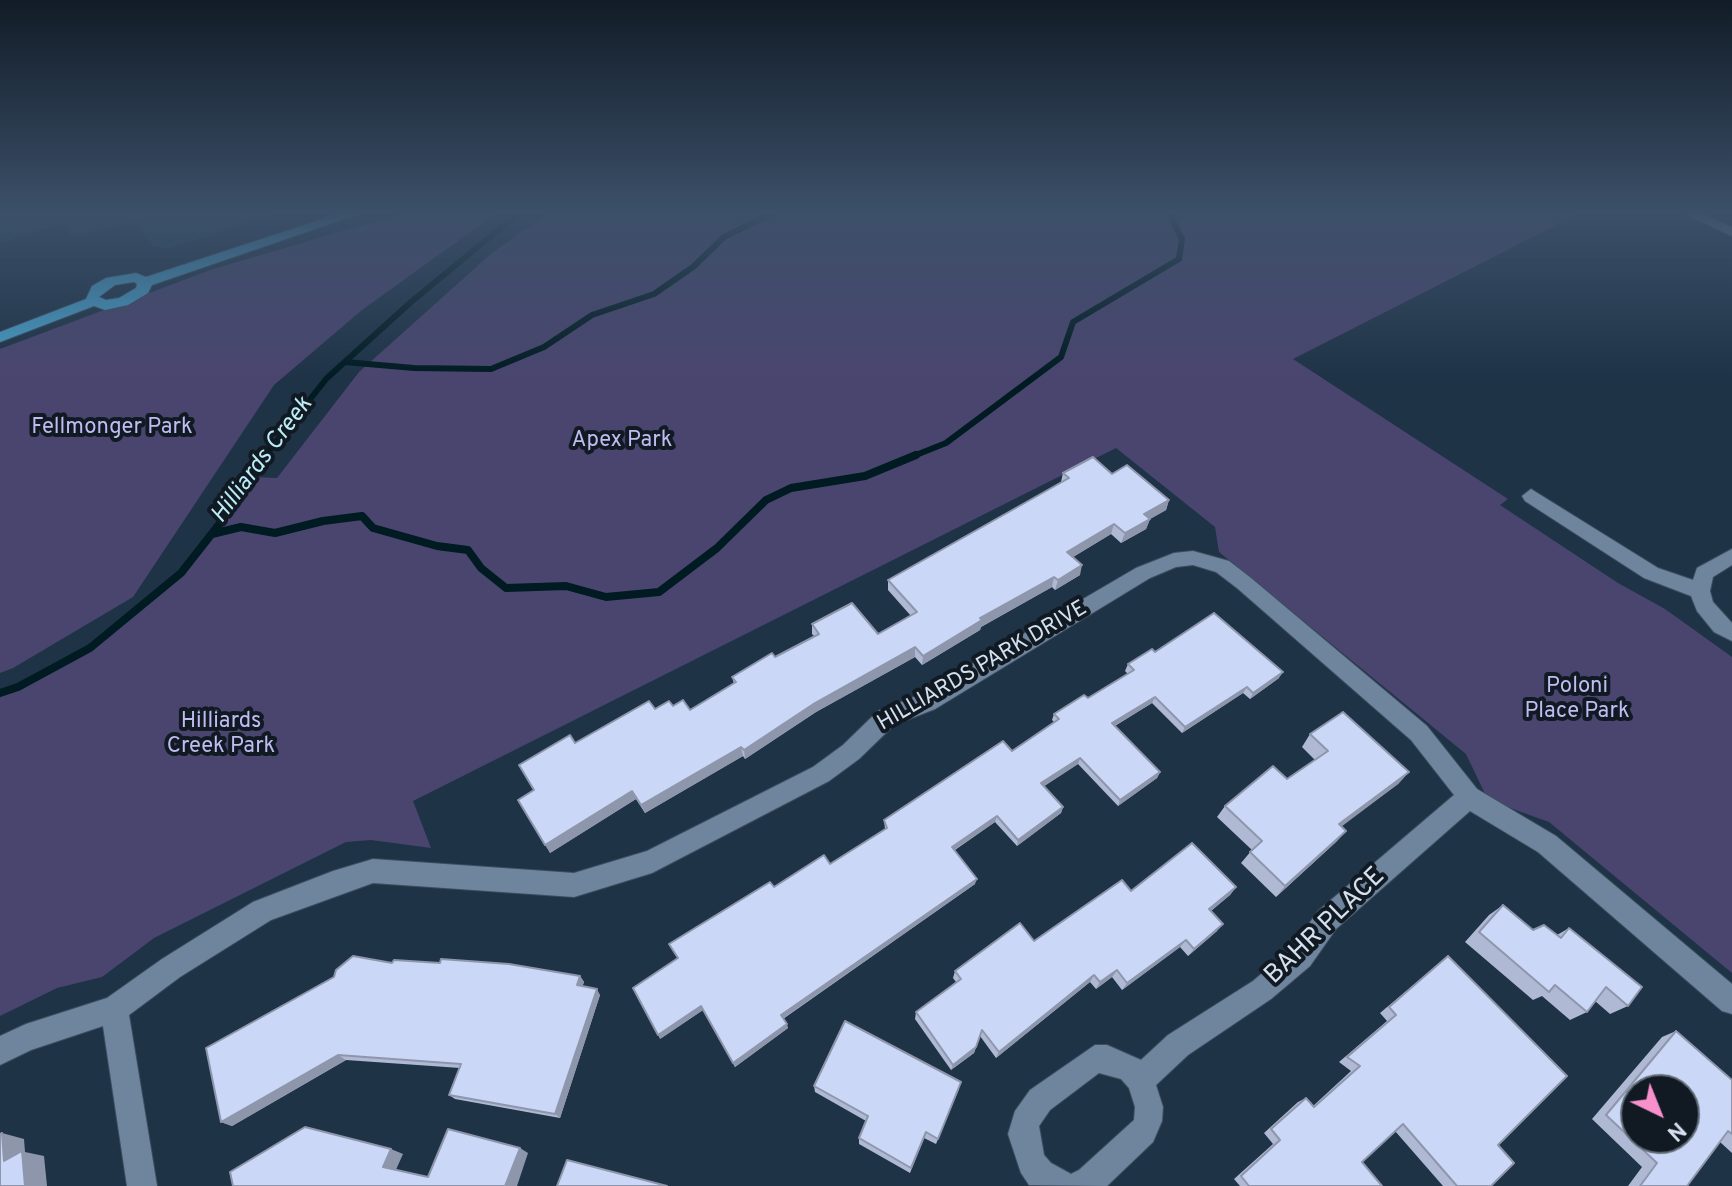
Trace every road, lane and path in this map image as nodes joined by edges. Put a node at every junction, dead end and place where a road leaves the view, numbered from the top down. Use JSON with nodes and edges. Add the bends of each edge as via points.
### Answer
{"nodes":[{"id":1,"x":187,"y":268,"type":"edge"},
{"id":2,"x":145,"y":282,"type":"junction"},
{"id":3,"x":94,"y":301,"type":"junction"},
{"id":4,"x":0,"y":337,"type":"edge"},
{"id":5,"x":1531,"y":496,"type":"dead end"},
{"id":6,"x":1732,"y":556,"type":"edge"},
{"id":7,"x":1700,"y":591,"type":"junction"},
{"id":8,"x":1732,"y":633,"type":"edge"},
{"id":9,"x":1469,"y":797,"type":"junction"},
{"id":10,"x":1732,"y":1001,"type":"edge"},
{"id":11,"x":114,"y":1009,"type":"junction"},
{"id":12,"x":0,"y":1051,"type":"edge"},
{"id":13,"x":1140,"y":1080,"type":"junction"},
{"id":14,"x":142,"y":1186,"type":"edge"},
{"id":15,"x":1063,"y":1186,"type":"edge"},
{"id":16,"x":1078,"y":1186,"type":"edge"}],
"edges":[{"from":1,"to":2,"type":"main road"},
{"from":2,"to":3,"type":"main road","via":[[143,290],[123,302]]},
{"from":2,"to":3,"type":"main road","via":[[136,277],[111,281],[93,293]]},
{"from":3,"to":4,"type":"main road"},
{"from":5,"to":7,"type":"street","via":[[1651,573]]},
{"from":6,"to":7,"type":"street","via":[[1704,573]]},
{"from":7,"to":8,"type":"street","via":[[1704,605]]},
{"from":9,"to":10,"type":"street","name":"HILLIARDS PARK DRIVE","via":[[1547,844]]},
{"from":9,"to":11,"type":"street","name":"HILLIARDS PARK DRIVE","via":[[1419,733],[1244,583],[1222,566],[1193,558],[1174,560],[1143,573],[927,702],[886,718],[821,774],[652,861],[574,885],[373,871],[262,911]]},
{"from":9,"to":13,"type":"street","name":"BAHR PLACE","via":[[1327,920],[1301,957],[1262,990],[1178,1045]]},
{"from":11,"to":12,"type":"street","name":"HILLIARDS PARK DRIVE"},
{"from":11,"to":14,"type":"street"},
{"from":13,"to":15,"type":"street","via":[[1119,1062],[1095,1059],[1031,1109],[1023,1134],[1025,1149],[1040,1174]]},
{"from":13,"to":16,"type":"street","via":[[1149,1107],[1143,1132]]}]}
